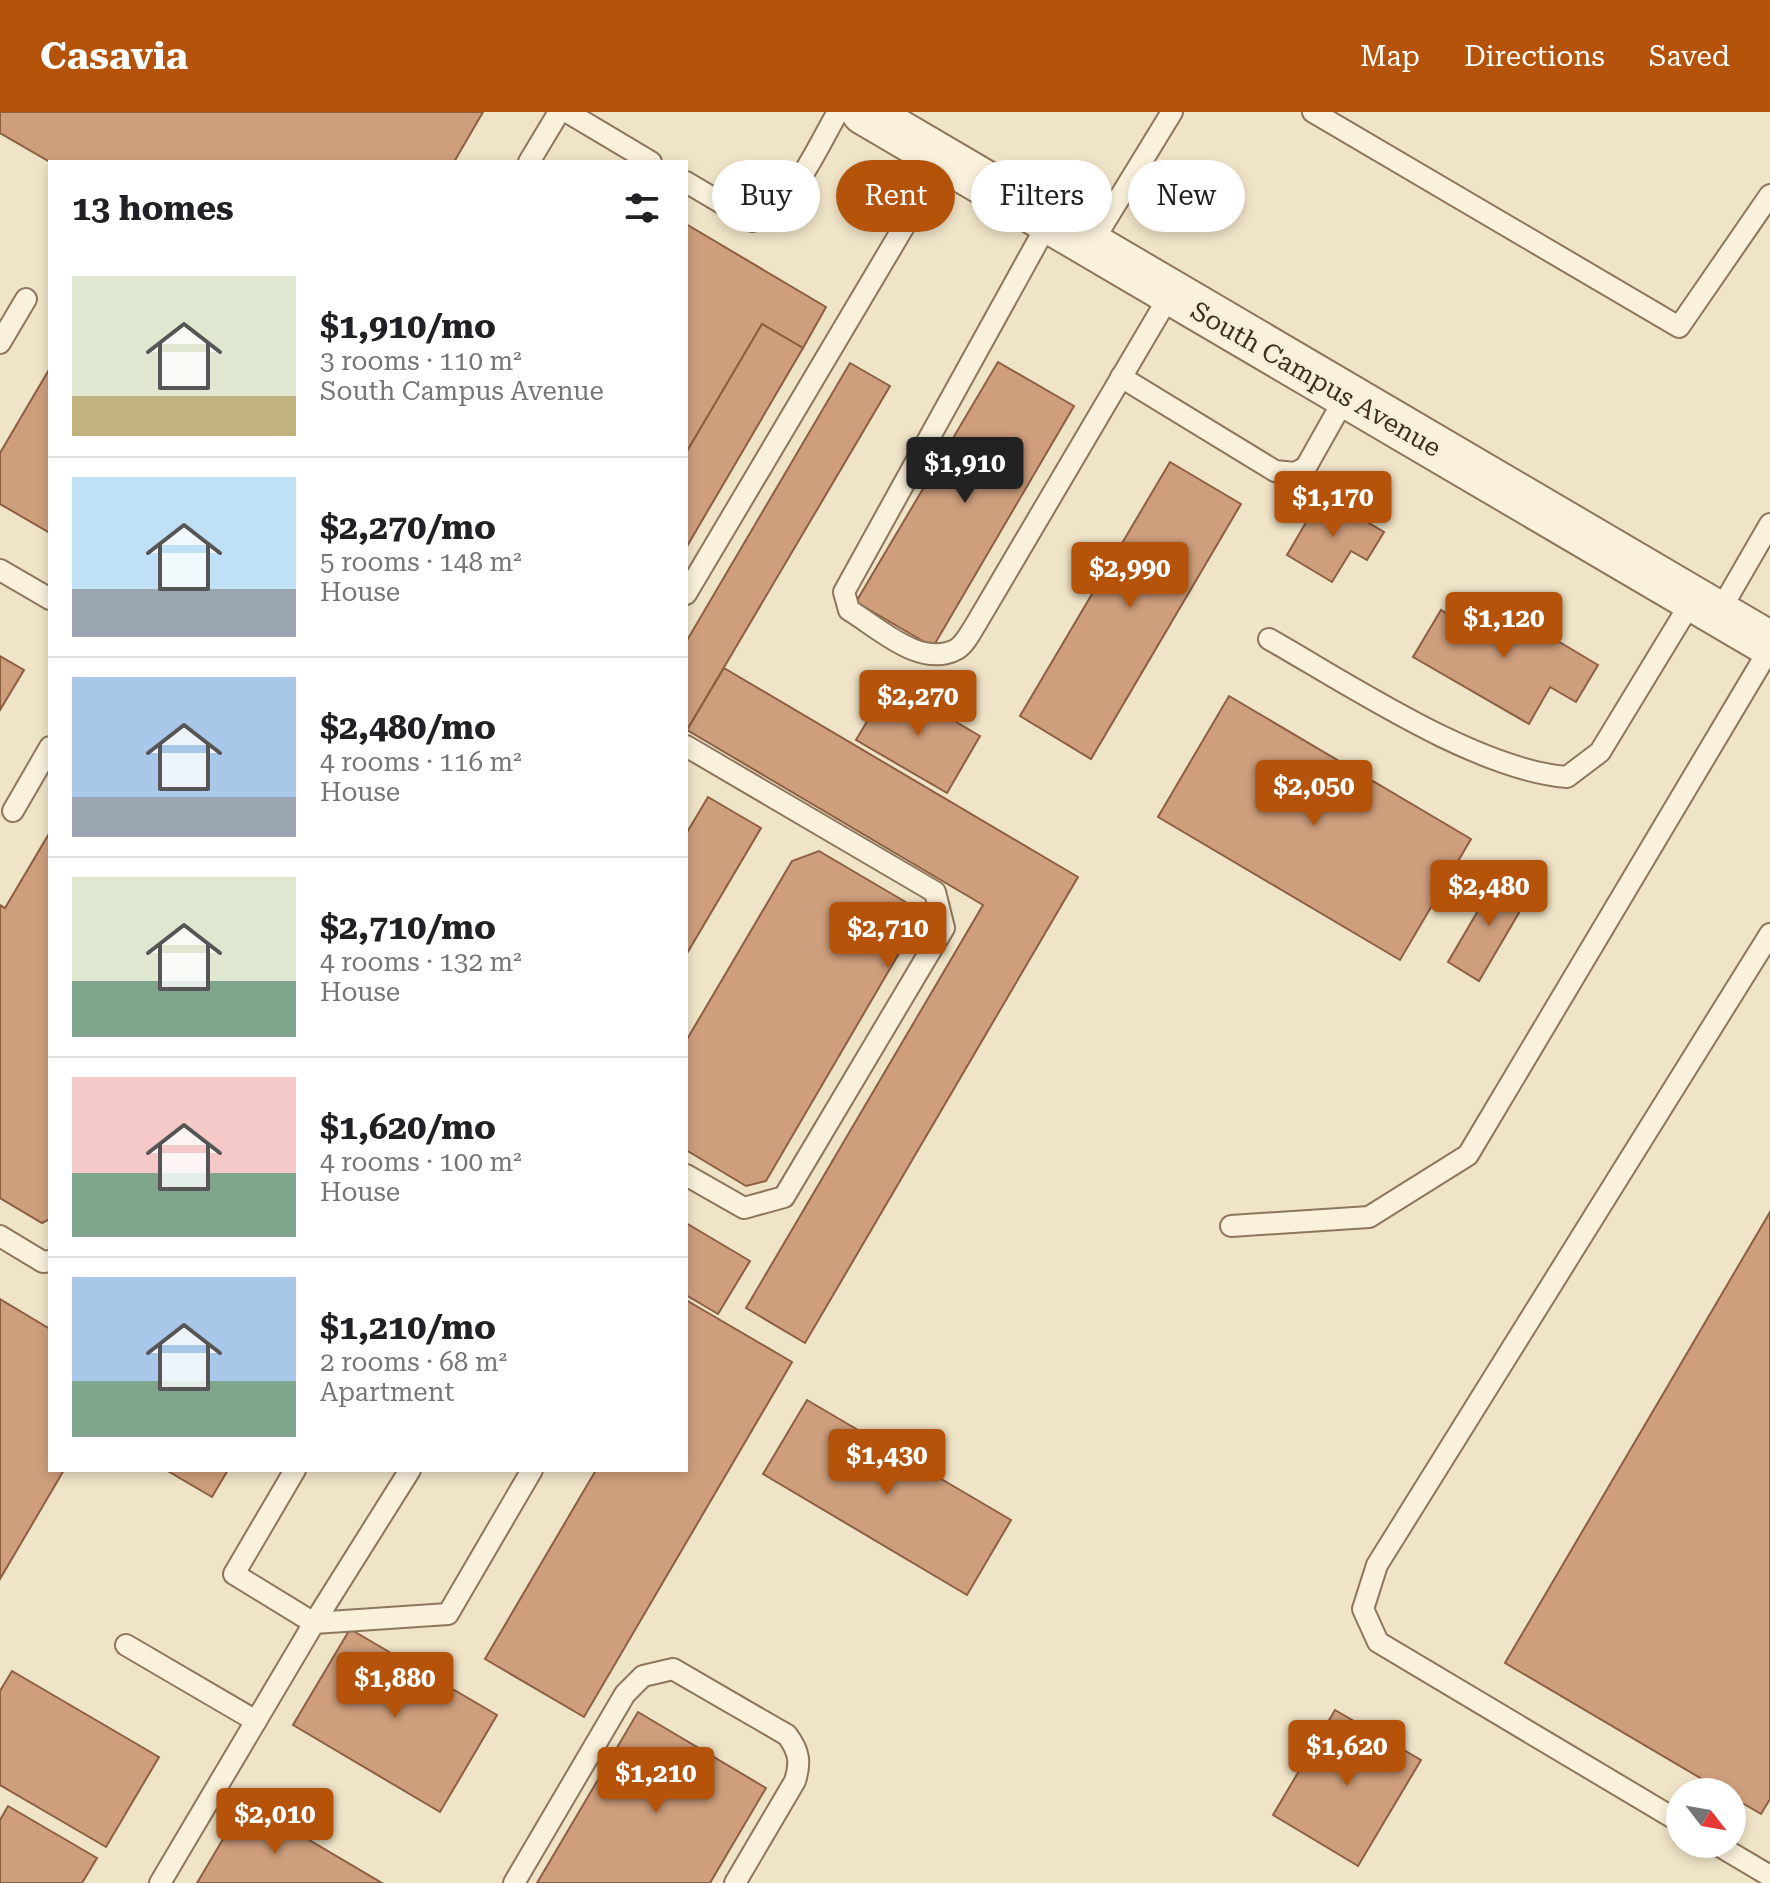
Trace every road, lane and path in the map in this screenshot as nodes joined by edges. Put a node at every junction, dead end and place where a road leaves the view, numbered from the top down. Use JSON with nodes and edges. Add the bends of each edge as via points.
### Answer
{"nodes":[{"id":1,"x":559,"y":112,"type":"edge"},
{"id":2,"x":567,"y":112,"type":"edge"},
{"id":3,"x":838,"y":112,"type":"edge"},
{"id":4,"x":864,"y":112,"type":"edge"},
{"id":5,"x":1172,"y":112,"type":"edge"},
{"id":6,"x":1313,"y":112,"type":"edge"},
{"id":7,"x":944,"y":159,"type":"junction"},
{"id":8,"x":530,"y":160,"type":"edge"},
{"id":9,"x":648,"y":160,"type":"edge"},
{"id":10,"x":971,"y":175,"type":"edge"},
{"id":11,"x":688,"y":183,"type":"edge"},
{"id":12,"x":1770,"y":195,"type":"edge"},
{"id":13,"x":1043,"y":232,"type":"edge"},
{"id":14,"x":1067,"y":232,"type":"edge"},
{"id":15,"x":1090,"y":246,"type":"junction"},
{"id":16,"x":1171,"y":293,"type":"junction"},
{"id":17,"x":26,"y":299,"type":"dead end"},
{"id":18,"x":0,"y":343,"type":"edge"},
{"id":19,"x":1121,"y":377,"type":"junction"},
{"id":20,"x":1346,"y":396,"type":"junction"},
{"id":21,"x":1770,"y":524,"type":"edge"},
{"id":22,"x":0,"y":570,"type":"edge"},
{"id":23,"x":688,"y":591,"type":"edge"},
{"id":24,"x":48,"y":598,"type":"edge"},
{"id":25,"x":1706,"y":606,"type":"junction"},
{"id":26,"x":1269,"y":639,"type":"dead end"},
{"id":27,"x":1770,"y":646,"type":"edge"},
{"id":28,"x":688,"y":747,"type":"edge"},
{"id":29,"x":48,"y":750,"type":"edge"},
{"id":30,"x":13,"y":811,"type":"dead end"},
{"id":31,"x":1770,"y":934,"type":"edge"},
{"id":32,"x":688,"y":1176,"type":"edge"},
{"id":33,"x":1231,"y":1226,"type":"dead end"},
{"id":34,"x":0,"y":1236,"type":"edge"},
{"id":35,"x":48,"y":1261,"type":"edge"},
{"id":36,"x":294,"y":1472,"type":"edge"},
{"id":37,"x":409,"y":1472,"type":"edge"},
{"id":38,"x":531,"y":1472,"type":"edge"},
{"id":39,"x":314,"y":1623,"type":"junction"},
{"id":40,"x":126,"y":1645,"type":"dead end"},
{"id":41,"x":256,"y":1721,"type":"junction"},
{"id":42,"x":1666,"y":1814,"type":"edge"},
{"id":43,"x":1740,"y":1858,"type":"edge"},
{"id":44,"x":1770,"y":1876,"type":"edge"},
{"id":45,"x":160,"y":1883,"type":"edge"},
{"id":46,"x":514,"y":1883,"type":"edge"},
{"id":47,"x":735,"y":1883,"type":"edge"}],
"edges":[{"from":1,"to":8,"type":"lane"},
{"from":2,"to":9,"type":"lane"},
{"from":3,"to":11,"type":"lane","via":[[778,209],[764,218],[752,221]]},
{"from":4,"to":7,"type":"street","name":"South Campus Avenue"},
{"from":5,"to":15,"type":"lane"},
{"from":6,"to":12,"type":"lane","via":[[1679,327]]},
{"from":7,"to":10,"type":"street","name":"South Campus Avenue"},
{"from":7,"to":23,"type":"lane"},
{"from":13,"to":19,"type":"lane","via":[[852,574],[844,592],[849,610],[923,655],[959,648]]},
{"from":14,"to":15,"type":"street","name":"South Campus Avenue"},
{"from":15,"to":16,"type":"street","name":"South Campus Avenue"},
{"from":16,"to":19,"type":"lane"},
{"from":16,"to":20,"type":"street","name":"South Campus Avenue"},
{"from":17,"to":18,"type":"lane"},
{"from":19,"to":20,"type":"lane","via":[[1275,471],[1295,473],[1306,467]]},
{"from":20,"to":25,"type":"street","name":"South Campus Avenue"},
{"from":21,"to":25,"type":"lane"},
{"from":22,"to":24,"type":"lane"},
{"from":25,"to":26,"type":"lane","via":[[1600,752],[1567,777],[1533,775],[1421,725]]},
{"from":25,"to":27,"type":"street","name":"South Campus Avenue"},
{"from":27,"to":33,"type":"lane","via":[[1468,1155],[1369,1217]]},
{"from":28,"to":32,"type":"lane","via":[[935,892],[944,928],[784,1197],[744,1208]]},
{"from":29,"to":30,"type":"lane"},
{"from":31,"to":42,"type":"lane","via":[[1377,1565],[1363,1609],[1378,1642]]},
{"from":34,"to":35,"type":"lane"},
{"from":36,"to":39,"type":"lane","via":[[234,1574]]},
{"from":37,"to":39,"type":"lane"},
{"from":38,"to":39,"type":"lane","via":[[448,1614]]},
{"from":39,"to":41,"type":"lane"},
{"from":40,"to":41,"type":"lane"},
{"from":41,"to":45,"type":"lane"},
{"from":43,"to":44,"type":"lane"},
{"from":46,"to":47,"type":"lane","via":[[625,1694],[643,1676],[673,1669],[787,1735],[797,1750],[795,1781]]}]}
